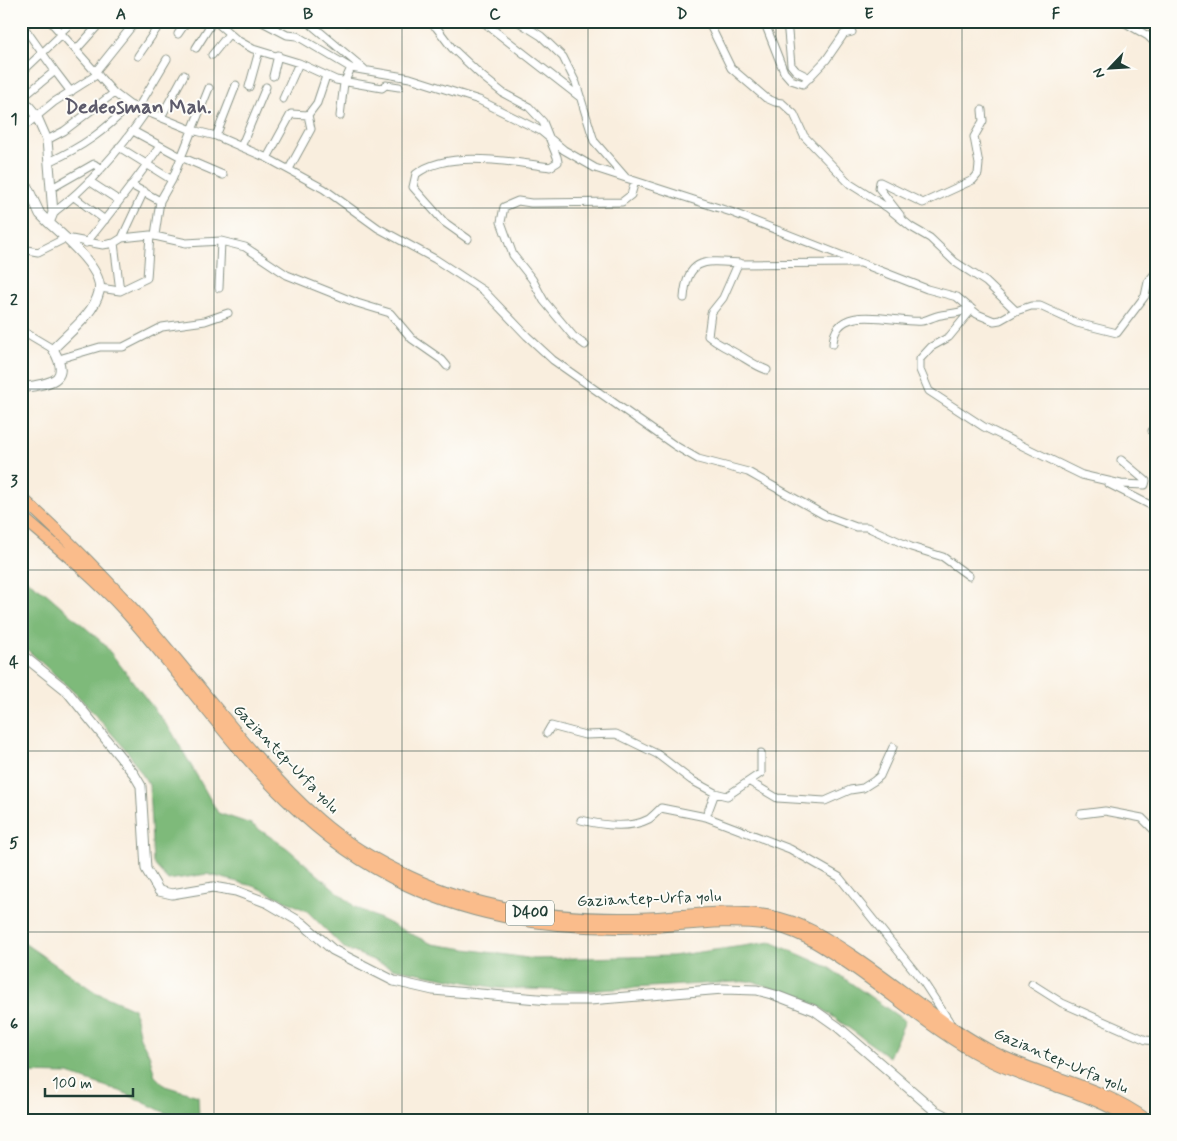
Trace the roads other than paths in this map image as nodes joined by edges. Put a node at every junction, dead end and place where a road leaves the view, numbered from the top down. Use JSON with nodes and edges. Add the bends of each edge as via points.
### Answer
{"nodes":[{"id":1,"x":50,"y":21,"type":"edge"},
{"id":2,"x":73,"y":21,"type":"edge"},
{"id":3,"x":102,"y":21,"type":"edge"},
{"id":4,"x":136,"y":21,"type":"edge"},
{"id":5,"x":162,"y":21,"type":"edge"},
{"id":6,"x":187,"y":21,"type":"edge"},
{"id":7,"x":214,"y":21,"type":"edge"},
{"id":8,"x":307,"y":21,"type":"edge"},
{"id":9,"x":426,"y":21,"type":"edge"},
{"id":10,"x":482,"y":21,"type":"edge"},
{"id":11,"x":517,"y":21,"type":"edge"},
{"id":12,"x":708,"y":21,"type":"edge"},
{"id":13,"x":764,"y":21,"type":"edge"},
{"id":14,"x":787,"y":21,"type":"edge"},
{"id":15,"x":1122,"y":21,"type":"edge"},
{"id":16,"x":263,"y":22,"type":"edge"},
{"id":17,"x":21,"y":23,"type":"edge"},
{"id":18,"x":852,"y":32,"type":"dead end"},
{"id":19,"x":61,"y":34,"type":"junction"},
{"id":20,"x":178,"y":34,"type":"dead end"},
{"id":21,"x":229,"y":34,"type":"junction"},
{"id":22,"x":1156,"y":44,"type":"edge"},
{"id":23,"x":196,"y":48,"type":"dead end"},
{"id":24,"x":76,"y":50,"type":"junction"},
{"id":25,"x":259,"y":51,"type":"junction"},
{"id":26,"x":42,"y":54,"type":"junction"},
{"id":27,"x":212,"y":55,"type":"dead end"},
{"id":28,"x":278,"y":55,"type":"junction"},
{"id":29,"x":138,"y":56,"type":"dead end"},
{"id":30,"x":167,"y":59,"type":"dead end"},
{"id":31,"x":299,"y":63,"type":"junction"},
{"id":32,"x":351,"y":68,"type":"junction"},
{"id":33,"x":366,"y":70,"type":"junction"},
{"id":34,"x":54,"y":71,"type":"junction"},
{"id":35,"x":97,"y":72,"type":"junction"},
{"id":36,"x":21,"y":73,"type":"edge"},
{"id":37,"x":184,"y":75,"type":"dead end"},
{"id":38,"x":273,"y":76,"type":"dead end"},
{"id":39,"x":326,"y":76,"type":"junction"},
{"id":40,"x":810,"y":78,"type":"junction"},
{"id":41,"x":344,"y":82,"type":"junction"},
{"id":42,"x":236,"y":85,"type":"dead end"},
{"id":43,"x":248,"y":86,"type":"dead end"},
{"id":44,"x":399,"y":86,"type":"dead end"},
{"id":45,"x":266,"y":87,"type":"dead end"},
{"id":46,"x":209,"y":88,"type":"dead end"},
{"id":47,"x":70,"y":92,"type":"junction"},
{"id":48,"x":114,"y":92,"type":"junction"},
{"id":49,"x":22,"y":98,"type":"edge"},
{"id":50,"x":283,"y":98,"type":"dead end"},
{"id":51,"x":582,"y":98,"type":"junction"},
{"id":52,"x":130,"y":105,"type":"junction"},
{"id":53,"x":138,"y":108,"type":"junction"},
{"id":54,"x":982,"y":110,"type":"dead end"},
{"id":55,"x":146,"y":112,"type":"junction"},
{"id":56,"x":36,"y":115,"type":"junction"},
{"id":57,"x":308,"y":115,"type":"junction"},
{"id":58,"x":340,"y":116,"type":"dead end"},
{"id":59,"x":161,"y":117,"type":"junction"},
{"id":60,"x":21,"y":129,"type":"edge"},
{"id":61,"x":192,"y":130,"type":"junction"},
{"id":62,"x":133,"y":131,"type":"junction"},
{"id":63,"x":216,"y":136,"type":"junction"},
{"id":64,"x":547,"y":136,"type":"junction"},
{"id":65,"x":47,"y":140,"type":"junction"},
{"id":66,"x":160,"y":146,"type":"junction"},
{"id":67,"x":119,"y":147,"type":"junction"},
{"id":68,"x":241,"y":147,"type":"junction"},
{"id":69,"x":181,"y":157,"type":"junction"},
{"id":70,"x":267,"y":158,"type":"junction"},
{"id":71,"x":49,"y":162,"type":"junction"},
{"id":72,"x":147,"y":164,"type":"junction"},
{"id":73,"x":101,"y":169,"type":"junction"},
{"id":74,"x":289,"y":169,"type":"junction"},
{"id":75,"x":21,"y":174,"type":"edge"},
{"id":76,"x":223,"y":175,"type":"dead end"},
{"id":77,"x":626,"y":178,"type":"junction"},
{"id":78,"x":172,"y":180,"type":"junction"},
{"id":79,"x":89,"y":181,"type":"junction"},
{"id":80,"x":635,"y":181,"type":"junction"},
{"id":81,"x":131,"y":184,"type":"junction"},
{"id":82,"x":52,"y":188,"type":"junction"},
{"id":83,"x":144,"y":191,"type":"junction"},
{"id":84,"x":74,"y":197,"type":"junction"},
{"id":85,"x":118,"y":200,"type":"junction"},
{"id":86,"x":160,"y":201,"type":"junction"},
{"id":87,"x":54,"y":213,"type":"junction"},
{"id":88,"x":104,"y":220,"type":"junction"},
{"id":89,"x":902,"y":220,"type":"junction"},
{"id":90,"x":49,"y":223,"type":"junction"},
{"id":91,"x":152,"y":235,"type":"junction"},
{"id":92,"x":66,"y":238,"type":"junction"},
{"id":93,"x":122,"y":238,"type":"junction"},
{"id":94,"x":468,"y":239,"type":"dead end"},
{"id":95,"x":221,"y":241,"type":"junction"},
{"id":96,"x":86,"y":243,"type":"junction"},
{"id":97,"x":114,"y":244,"type":"junction"},
{"id":98,"x":21,"y":249,"type":"edge"},
{"id":99,"x":740,"y":263,"type":"junction"},
{"id":100,"x":864,"y":263,"type":"junction"},
{"id":101,"x":1156,"y":272,"type":"edge"},
{"id":102,"x":100,"y":288,"type":"junction"},
{"id":103,"x":219,"y":288,"type":"dead end"},
{"id":104,"x":120,"y":291,"type":"junction"},
{"id":105,"x":684,"y":298,"type":"dead end"},
{"id":106,"x":971,"y":308,"type":"junction"},
{"id":107,"x":1016,"y":311,"type":"junction"},
{"id":108,"x":228,"y":313,"type":"dead end"},
{"id":109,"x":21,"y":330,"type":"edge"},
{"id":110,"x":833,"y":344,"type":"dead end"},
{"id":111,"x":585,"y":345,"type":"dead end"},
{"id":112,"x":53,"y":349,"type":"junction"},
{"id":113,"x":76,"y":354,"type":"dead end"},
{"id":114,"x":59,"y":359,"type":"junction"},
{"id":115,"x":447,"y":366,"type":"dead end"},
{"id":116,"x":767,"y":370,"type":"dead end"},
{"id":117,"x":21,"y":388,"type":"edge"},
{"id":118,"x":1122,"y":460,"type":"dead end"},
{"id":119,"x":1104,"y":481,"type":"junction"},
{"id":120,"x":21,"y":497,"type":"edge"},
{"id":121,"x":1156,"y":508,"type":"edge"},
{"id":122,"x":21,"y":516,"type":"edge"},
{"id":123,"x":969,"y":576,"type":"dead end"},
{"id":124,"x":21,"y":654,"type":"edge"},
{"id":125,"x":547,"y":733,"type":"dead end"},
{"id":126,"x":893,"y":747,"type":"dead end"},
{"id":127,"x":761,"y":754,"type":"dead end"},
{"id":128,"x":750,"y":782,"type":"junction"},
{"id":129,"x":715,"y":793,"type":"junction"},
{"id":130,"x":1080,"y":814,"type":"dead end"},
{"id":131,"x":706,"y":817,"type":"junction"},
{"id":132,"x":581,"y":820,"type":"dead end"},
{"id":133,"x":1156,"y":832,"type":"edge"},
{"id":134,"x":1032,"y":984,"type":"dead end"},
{"id":135,"x":952,"y":1026,"type":"junction"},
{"id":136,"x":1156,"y":1041,"type":"edge"},
{"id":137,"x":954,"y":1120,"type":"edge"},
{"id":138,"x":1132,"y":1120,"type":"edge"},
{"id":139,"x":1147,"y":1120,"type":"edge"}],
"edges":[{"from":1,"to":19,"type":"street"},
{"from":2,"to":19,"type":"street"},
{"from":3,"to":24,"type":"street"},
{"from":4,"to":35,"type":"street"},
{"from":5,"to":29,"type":"street"},
{"from":6,"to":20,"type":"street"},
{"from":7,"to":21,"type":"street"},
{"from":7,"to":23,"type":"street"},
{"from":8,"to":33,"type":"street"},
{"from":9,"to":64,"type":"street","via":[[436,27],[452,48],[483,77],[529,107],[543,122]]},
{"from":10,"to":51,"type":"street"},
{"from":11,"to":51,"type":"street","via":[[541,36],[563,57]]},
{"from":12,"to":89,"type":"street","via":[[732,68],[766,98],[782,103],[794,114],[804,136],[850,184]]},
{"from":13,"to":40,"type":"street","via":[[784,72],[791,80],[803,84]]},
{"from":14,"to":40,"type":"street","via":[[791,65]]},
{"from":15,"to":22,"type":"street"},
{"from":16,"to":32,"type":"street","via":[[287,35],[296,36]]},
{"from":17,"to":26,"type":"street"},
{"from":18,"to":40,"type":"street","via":[[844,34]]},
{"from":19,"to":24,"type":"street"},
{"from":19,"to":26,"type":"street"},
{"from":21,"to":25,"type":"street"},
{"from":21,"to":27,"type":"street"},
{"from":24,"to":35,"type":"street"},
{"from":25,"to":28,"type":"street"},
{"from":25,"to":43,"type":"street"},
{"from":26,"to":34,"type":"street"},
{"from":26,"to":36,"type":"street"},
{"from":28,"to":31,"type":"street"},
{"from":28,"to":38,"type":"street"},
{"from":30,"to":53,"type":"street"},
{"from":31,"to":39,"type":"street"},
{"from":31,"to":50,"type":"street"},
{"from":32,"to":33,"type":"street"},
{"from":32,"to":41,"type":"street"},
{"from":33,"to":64,"type":"street","via":[[442,87],[511,115]]},
{"from":34,"to":47,"type":"street"},
{"from":34,"to":49,"type":"street"},
{"from":35,"to":47,"type":"street"},
{"from":35,"to":48,"type":"street"},
{"from":37,"to":59,"type":"street"},
{"from":39,"to":41,"type":"street"},
{"from":39,"to":57,"type":"street","via":[[317,103]]},
{"from":41,"to":44,"type":"street","via":[[374,88]]},
{"from":41,"to":58,"type":"street"},
{"from":42,"to":63,"type":"street"},
{"from":45,"to":68,"type":"street"},
{"from":46,"to":61,"type":"street"},
{"from":47,"to":56,"type":"street"},
{"from":48,"to":52,"type":"street"},
{"from":48,"to":65,"type":"street","via":[[64,131]]},
{"from":49,"to":56,"type":"street"},
{"from":51,"to":77,"type":"street","via":[[594,141]]},
{"from":52,"to":53,"type":"street"},
{"from":52,"to":71,"type":"street","via":[[81,147]]},
{"from":53,"to":55,"type":"street"},
{"from":54,"to":89,"type":"street","via":[[982,121],[974,137],[979,164],[978,174],[973,180],[923,203],[880,182],[879,188]]},
{"from":55,"to":59,"type":"street"},
{"from":55,"to":62,"type":"street"},
{"from":56,"to":60,"type":"street"},
{"from":56,"to":65,"type":"street"},
{"from":57,"to":70,"type":"street","via":[[291,114]]},
{"from":57,"to":74,"type":"street","via":[[311,129]]},
{"from":59,"to":61,"type":"street"},
{"from":61,"to":63,"type":"street"},
{"from":61,"to":69,"type":"street"},
{"from":62,"to":66,"type":"street"},
{"from":62,"to":67,"type":"street"},
{"from":63,"to":68,"type":"street"},
{"from":64,"to":77,"type":"street","via":[[595,168]]},
{"from":64,"to":94,"type":"street","via":[[557,157],[558,162],[554,166],[482,159],[425,167],[416,174],[413,187],[444,222]]},
{"from":65,"to":71,"type":"street"},
{"from":66,"to":69,"type":"street"},
{"from":66,"to":72,"type":"street"},
{"from":67,"to":72,"type":"street"},
{"from":67,"to":73,"type":"street"},
{"from":68,"to":70,"type":"street"},
{"from":69,"to":76,"type":"street"},
{"from":69,"to":78,"type":"street"},
{"from":70,"to":74,"type":"street"},
{"from":71,"to":82,"type":"street"},
{"from":72,"to":78,"type":"street"},
{"from":72,"to":81,"type":"street"},
{"from":73,"to":79,"type":"street"},
{"from":73,"to":82,"type":"street","via":[[94,164]]},
{"from":74,"to":123,"type":"street","via":[[324,189],[378,228],[484,291],[553,360],[674,445],[698,459],[748,472],[824,515],[856,527],[867,527],[943,557]]},
{"from":75,"to":90,"type":"street","via":[[40,214]]},
{"from":77,"to":80,"type":"street"},
{"from":78,"to":86,"type":"street"},
{"from":79,"to":84,"type":"street"},
{"from":79,"to":85,"type":"street"},
{"from":80,"to":100,"type":"street","via":[[738,215]]},
{"from":80,"to":111,"type":"street","via":[[631,195],[622,202],[518,201],[504,207],[501,222],[513,255],[532,278],[544,301]]},
{"from":81,"to":83,"type":"street"},
{"from":81,"to":85,"type":"street"},
{"from":82,"to":87,"type":"street"},
{"from":83,"to":86,"type":"street"},
{"from":83,"to":93,"type":"street"},
{"from":84,"to":87,"type":"street"},
{"from":84,"to":88,"type":"street"},
{"from":85,"to":88,"type":"street"},
{"from":86,"to":91,"type":"street"},
{"from":87,"to":90,"type":"street"},
{"from":88,"to":96,"type":"street"},
{"from":89,"to":107,"type":"street","via":[[986,282]]},
{"from":90,"to":92,"type":"street"},
{"from":91,"to":93,"type":"street"},
{"from":91,"to":95,"type":"street","via":[[186,243]]},
{"from":91,"to":104,"type":"street","via":[[147,278]]},
{"from":92,"to":96,"type":"street"},
{"from":92,"to":98,"type":"street","via":[[38,252]]},
{"from":92,"to":102,"type":"street","via":[[95,271]]},
{"from":93,"to":97,"type":"street"},
{"from":95,"to":103,"type":"street"},
{"from":95,"to":115,"type":"street","via":[[245,247],[287,275],[390,313],[412,339]]},
{"from":96,"to":97,"type":"street"},
{"from":97,"to":104,"type":"street"},
{"from":99,"to":100,"type":"street"},
{"from":99,"to":105,"type":"street","via":[[714,262],[692,268]]},
{"from":99,"to":116,"type":"street","via":[[711,313],[708,336],[719,347]]},
{"from":100,"to":106,"type":"street","via":[[927,289],[949,294]]},
{"from":101,"to":107,"type":"street","via":[[1148,282],[1145,296],[1117,333],[1077,323],[1040,306]]},
{"from":102,"to":104,"type":"street"},
{"from":102,"to":112,"type":"street","via":[[84,318]]},
{"from":106,"to":107,"type":"street","via":[[994,321]]},
{"from":106,"to":110,"type":"street","via":[[921,321],[859,317],[837,328]]},
{"from":106,"to":119,"type":"street","via":[[949,337],[930,347],[920,359],[920,370],[929,392],[1000,436],[1082,475]]},
{"from":108,"to":114,"type":"street","via":[[205,321],[162,327],[123,347],[100,347]]},
{"from":109,"to":112,"type":"street"},
{"from":112,"to":114,"type":"street"},
{"from":113,"to":114,"type":"street"},
{"from":114,"to":117,"type":"street","via":[[62,365],[55,381]]},
{"from":118,"to":119,"type":"street","via":[[1147,483],[1141,486]]},
{"from":119,"to":121,"type":"street"},
{"from":120,"to":135,"type":"highway","name":"Gaziantep-Urfa yolu","number":"D400","via":[[129,603],[222,718],[267,767],[319,820],[360,851],[432,887],[512,910],[617,919],[740,913],[788,920],[822,936]]},
{"from":122,"to":138,"type":"highway","name":"Gaziantep-Urfa yolu","number":"D400","via":[[123,609],[260,773],[314,827],[356,858],[429,895],[510,919],[617,928],[739,922],[786,928],[818,943],[984,1058],[1109,1106]]},
{"from":124,"to":137,"type":"street","via":[[66,690],[134,774],[141,786],[146,869],[159,890],[172,894],[213,887],[236,891],[268,903],[302,923],[333,950],[394,981],[433,990],[550,1000],[590,1000],[723,989],[757,990],[775,995],[814,1010],[934,1110]]},
{"from":125,"to":129,"type":"street","via":[[552,726],[584,735],[616,734],[658,754],[686,777]]},
{"from":126,"to":128,"type":"street","via":[[880,776],[874,781],[825,801],[777,798]]},
{"from":127,"to":128,"type":"street","via":[[761,773]]},
{"from":128,"to":129,"type":"street","via":[[727,796]]},
{"from":129,"to":131,"type":"street"},
{"from":130,"to":133,"type":"street","via":[[1106,811],[1142,818]]},
{"from":131,"to":132,"type":"street","via":[[661,808],[648,819],[625,824],[597,824]]},
{"from":131,"to":135,"type":"street","via":[[790,849],[839,877],[924,983]]},
{"from":134,"to":136,"type":"street","via":[[1062,1003],[1146,1040]]},
{"from":135,"to":139,"type":"highway","name":"Gaziantep-Urfa yolu","number":"D400","via":[[988,1050],[1112,1098]]}]}
